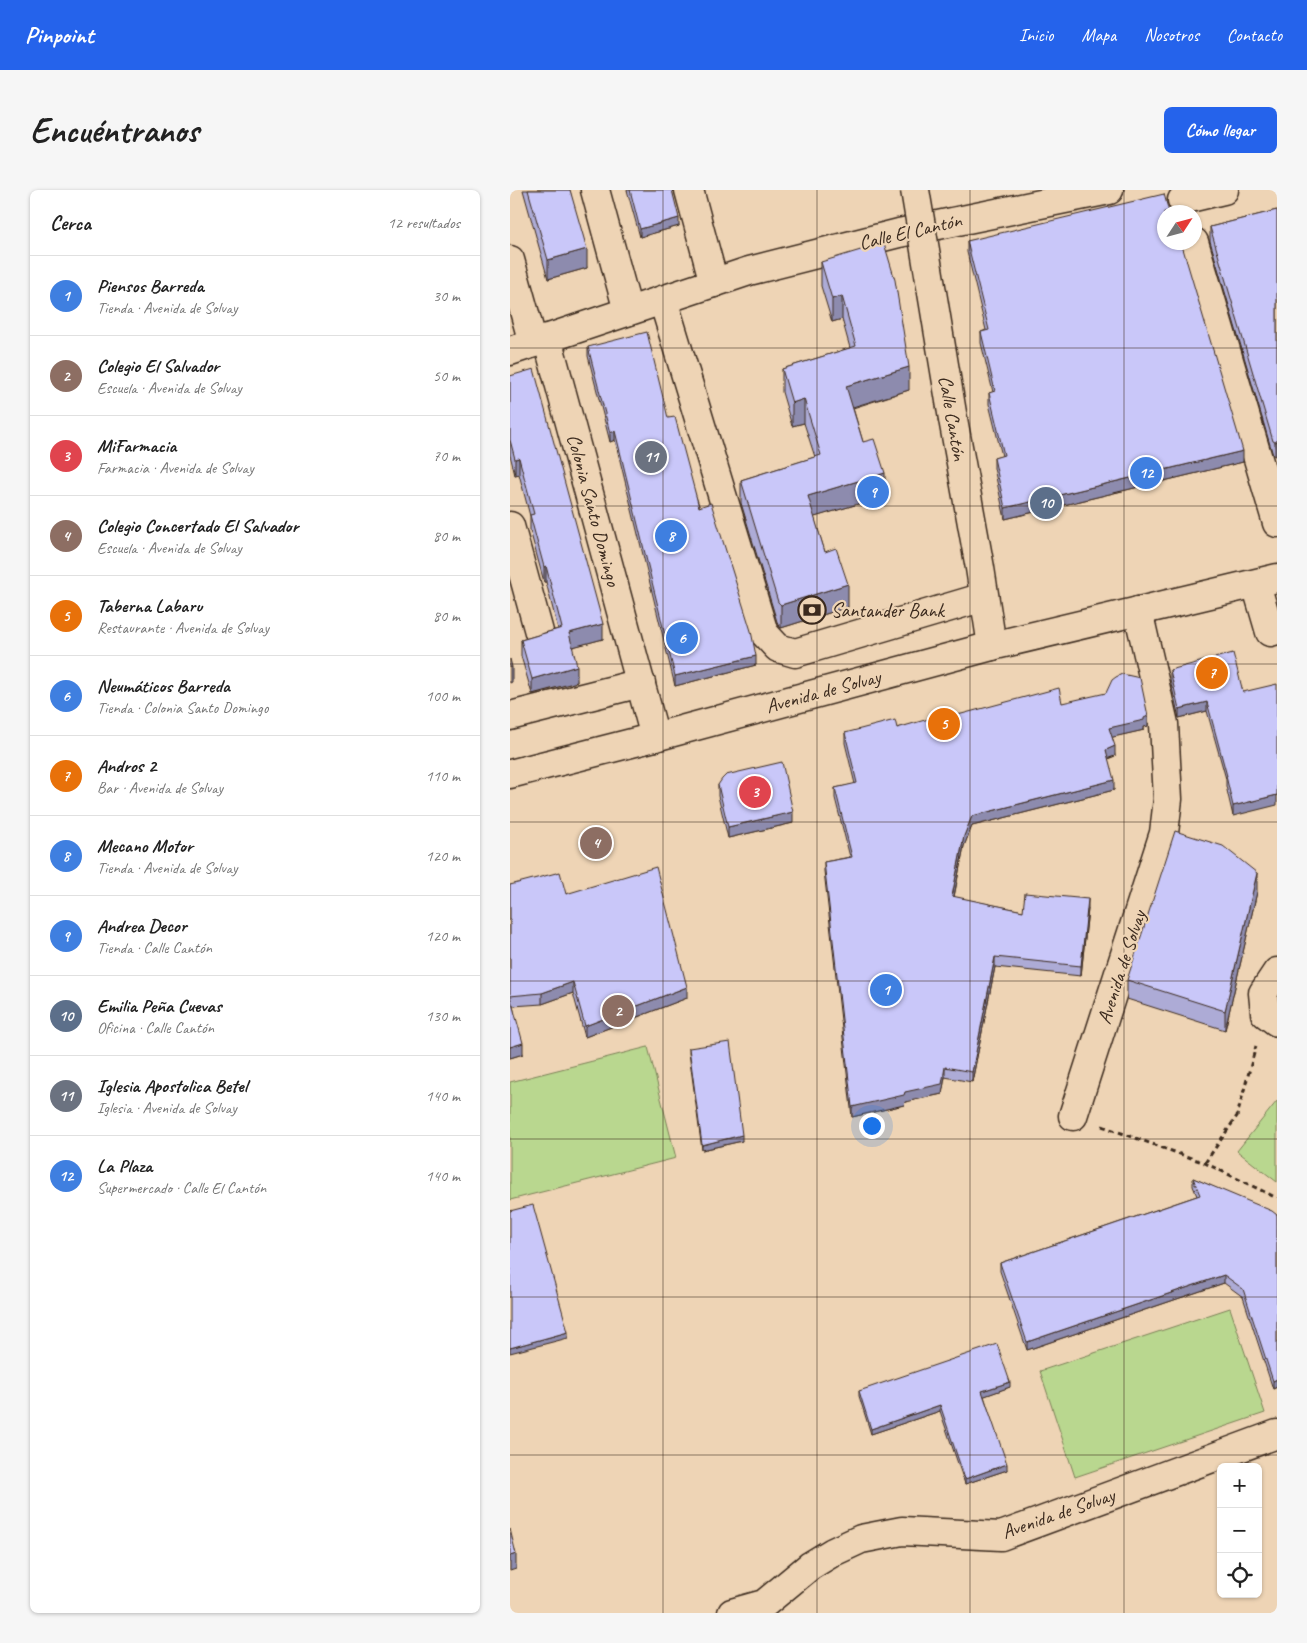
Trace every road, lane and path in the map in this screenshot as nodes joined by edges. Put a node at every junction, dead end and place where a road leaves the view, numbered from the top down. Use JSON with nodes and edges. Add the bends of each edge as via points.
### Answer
{"nodes":[{"id":1,"x":595,"y":190,"type":"edge"},
{"id":2,"x":689,"y":190,"type":"edge"},
{"id":3,"x":915,"y":190,"type":"edge"},
{"id":4,"x":1109,"y":190,"type":"edge"},
{"id":5,"x":1224,"y":190,"type":"edge"},
{"id":6,"x":1182,"y":201,"type":"edge"},
{"id":7,"x":1196,"y":250,"type":"edge"},
{"id":8,"x":510,"y":260,"type":"edge"},
{"id":9,"x":714,"y":283,"type":"junction"},
{"id":10,"x":662,"y":300,"type":"junction"},
{"id":11,"x":628,"y":311,"type":"junction"},
{"id":12,"x":530,"y":344,"type":"edge"},
{"id":13,"x":1277,"y":523,"type":"edge"},
{"id":14,"x":510,"y":526,"type":"edge"},
{"id":15,"x":1266,"y":581,"type":"edge"},
{"id":16,"x":984,"y":597,"type":"junction"},
{"id":17,"x":1138,"y":611,"type":"junction"},
{"id":18,"x":1277,"y":630,"type":"edge"},
{"id":19,"x":539,"y":632,"type":"dead end"},
{"id":20,"x":992,"y":646,"type":"junction"},
{"id":21,"x":641,"y":683,"type":"junction"},
{"id":22,"x":510,"y":716,"type":"edge"},
{"id":23,"x":655,"y":737,"type":"junction"},
{"id":24,"x":510,"y":774,"type":"edge"},
{"id":25,"x":1277,"y":972,"type":"edge"},
{"id":26,"x":1271,"y":1017,"type":"edge"},
{"id":27,"x":1073,"y":1116,"type":"joint"},
{"id":28,"x":1204,"y":1163,"type":"junction"},
{"id":29,"x":1277,"y":1198,"type":"edge"},
{"id":30,"x":1277,"y":1434,"type":"edge"},
{"id":31,"x":732,"y":1613,"type":"edge"}],
"edges":[{"from":1,"to":11,"type":"main road"},
{"from":2,"to":9,"type":"main road"},
{"from":3,"to":16,"type":"main road","name":"Calle Cantón","bridge":true},
{"from":4,"to":9,"type":"main road","name":"Calle El Cantón","via":[[899,232]]},
{"from":5,"to":6,"type":"main road"},
{"from":7,"to":13,"type":"main road"},
{"from":8,"to":12,"type":"main road","name":"Colonia Santo Domingo"},
{"from":9,"to":10,"type":"main road"},
{"from":10,"to":11,"type":"main road"},
{"from":10,"to":16,"type":"main road","via":[[764,633],[778,648],[794,653]]},
{"from":11,"to":12,"type":"main road"},
{"from":12,"to":21,"type":"main road","name":"Colonia Santo Domingo"},
{"from":14,"to":19,"type":"main road"},
{"from":15,"to":17,"type":"main road","name":"Avenida de Solvay"},
{"from":15,"to":18,"type":"main road","via":[[1270,632]]},
{"from":16,"to":20,"type":"main road","name":"Calle Cantón"},
{"from":17,"to":20,"type":"main road","name":"Avenida de Solvay"},
{"from":17,"to":27,"type":"main road","name":"Avenida de Solvay","via":[[1164,724],[1168,799],[1164,833]]},
{"from":20,"to":23,"type":"main road","name":"Avenida de Solvay"},
{"from":21,"to":22,"type":"main road"},
{"from":21,"to":23,"type":"main road","name":"Colonia Santo Domingo"},
{"from":23,"to":24,"type":"main road","name":"Avenida de Solvay"},
{"from":25,"to":26,"type":"main road","via":[[1263,994]]},
{"from":26,"to":28,"type":"path","via":[[1237,1116]]},
{"from":27,"to":28,"type":"path"},
{"from":28,"to":29,"type":"path"},
{"from":30,"to":31,"type":"main road","name":"Avenida de Solvay","via":[[1001,1536],[902,1531],[861,1539],[810,1566],[764,1604]]}]}
